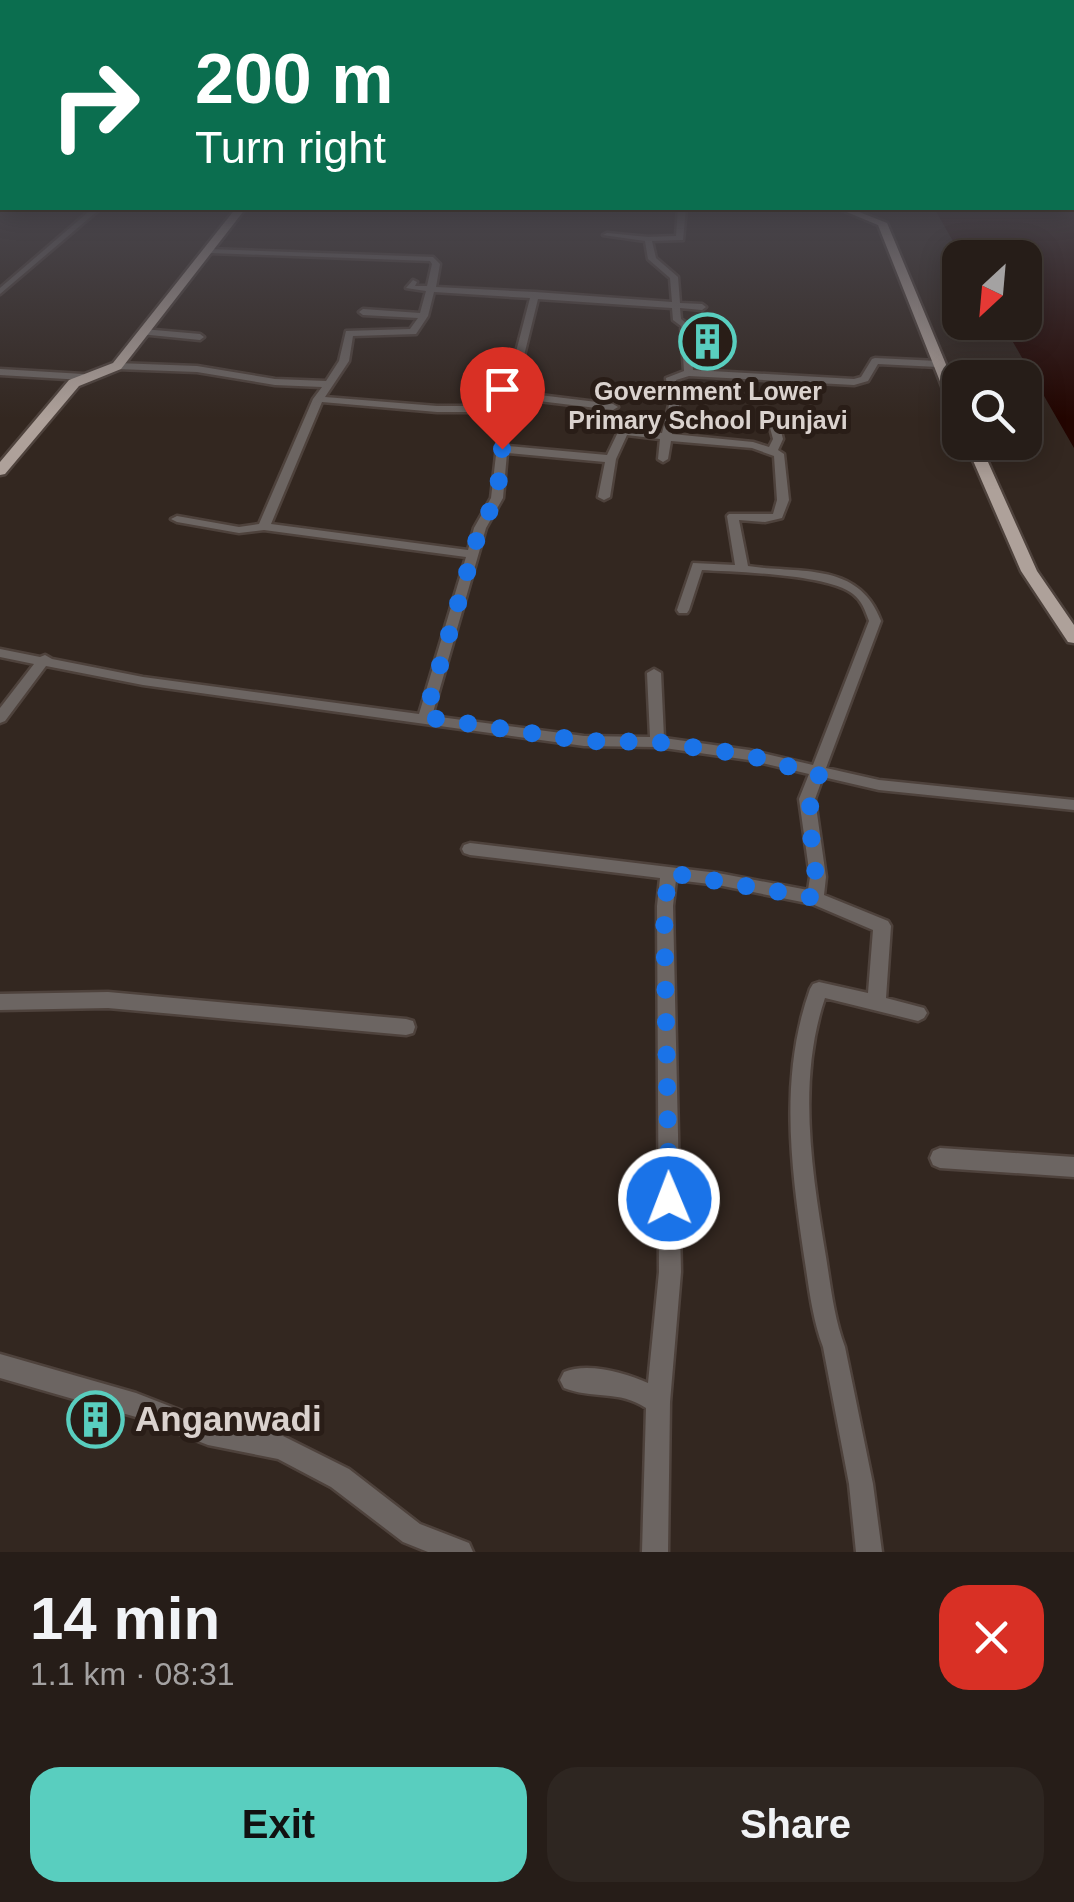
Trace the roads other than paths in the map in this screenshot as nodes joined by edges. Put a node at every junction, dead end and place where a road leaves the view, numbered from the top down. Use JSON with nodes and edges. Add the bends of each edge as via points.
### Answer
{"nodes":[{"id":1,"x":20,"y":274,"type":"edge"},
{"id":2,"x":187,"y":274,"type":"edge"},
{"id":3,"x":434,"y":274,"type":"edge"},
{"id":4,"x":671,"y":274,"type":"edge"},
{"id":5,"x":902,"y":274,"type":"edge"},
{"id":6,"x":414,"y":282,"type":"dead end"},
{"id":7,"x":431,"y":289,"type":"junction"},
{"id":8,"x":0,"y":292,"type":"edge"},
{"id":9,"x":535,"y":294,"type":"junction"},
{"id":10,"x":677,"y":305,"type":"junction"},
{"id":11,"x":702,"y":307,"type":"dead end"},
{"id":12,"x":364,"y":312,"type":"dead end"},
{"id":13,"x":424,"y":316,"type":"junction"},
{"id":14,"x":142,"y":332,"type":"junction"},
{"id":15,"x":200,"y":336,"type":"dead end"},
{"id":16,"x":938,"y":364,"type":"junction"},
{"id":17,"x":117,"y":366,"type":"junction"},
{"id":18,"x":0,"y":372,"type":"edge"},
{"id":19,"x":689,"y":373,"type":"junction"},
{"id":20,"x":942,"y":373,"type":"edge"},
{"id":21,"x":83,"y":377,"type":"junction"},
{"id":22,"x":328,"y":384,"type":"junction"},
{"id":23,"x":512,"y":395,"type":"junction"},
{"id":24,"x":318,"y":399,"type":"junction"},
{"id":25,"x":613,"y":407,"type":"dead end"},
{"id":26,"x":506,"y":409,"type":"junction"},
{"id":27,"x":774,"y":424,"type":"dead end"},
{"id":28,"x":666,"y":436,"type":"junction"},
{"id":29,"x":502,"y":449,"type":"junction"},
{"id":30,"x":772,"y":452,"type":"junction"},
{"id":31,"x":663,"y":458,"type":"dead end"},
{"id":32,"x":611,"y":459,"type":"junction"},
{"id":33,"x":980,"y":460,"type":"edge"},
{"id":34,"x":0,"y":471,"type":"edge"},
{"id":35,"x":604,"y":497,"type":"dead end"},
{"id":36,"x":177,"y":519,"type":"dead end"},
{"id":37,"x":264,"y":527,"type":"junction"},
{"id":38,"x":474,"y":554,"type":"junction"},
{"id":39,"x":742,"y":569,"type":"junction"},
{"id":40,"x":684,"y":610,"type":"dead end"},
{"id":41,"x":1074,"y":638,"type":"edge"},
{"id":42,"x":0,"y":653,"type":"edge"},
{"id":43,"x":45,"y":659,"type":"junction"},
{"id":44,"x":654,"y":673,"type":"dead end"},
{"id":45,"x":425,"y":717,"type":"junction"},
{"id":46,"x":0,"y":718,"type":"edge"},
{"id":47,"x":657,"y":742,"type":"junction"},
{"id":48,"x":819,"y":775,"type":"junction"},
{"id":49,"x":1074,"y":804,"type":"edge"},
{"id":50,"x":470,"y":849,"type":"dead end"},
{"id":51,"x":670,"y":873,"type":"junction"},
{"id":52,"x":815,"y":898,"type":"junction"},
{"id":53,"x":877,"y":1000,"type":"junction"},
{"id":54,"x":0,"y":1002,"type":"edge"},
{"id":55,"x":918,"y":1013,"type":"dead end"},
{"id":56,"x":406,"y":1026,"type":"dead end"},
{"id":57,"x":940,"y":1158,"type":"dead end"},
{"id":58,"x":1074,"y":1167,"type":"edge"},
{"id":59,"x":0,"y":1366,"type":"edge"},
{"id":60,"x":572,"y":1380,"type":"dead end"},
{"id":61,"x":658,"y":1402,"type":"junction"},
{"id":62,"x":460,"y":1552,"type":"edge"},
{"id":63,"x":656,"y":1552,"type":"edge"},
{"id":64,"x":869,"y":1552,"type":"edge"}],
"edges":[{"from":1,"to":8,"type":"street"},
{"from":2,"to":14,"type":"main road"},
{"from":3,"to":7,"type":"street"},
{"from":4,"to":10,"type":"street"},
{"from":5,"to":16,"type":"main road"},
{"from":6,"to":7,"type":"street","via":[[410,288]]},
{"from":7,"to":9,"type":"street"},
{"from":7,"to":13,"type":"street"},
{"from":9,"to":10,"type":"street"},
{"from":9,"to":23,"type":"street"},
{"from":10,"to":11,"type":"street"},
{"from":10,"to":19,"type":"street"},
{"from":12,"to":13,"type":"street"},
{"from":13,"to":22,"type":"street","via":[[412,332],[349,333],[344,361]]},
{"from":14,"to":15,"type":"street"},
{"from":14,"to":17,"type":"main road"},
{"from":16,"to":19,"type":"street","via":[[875,361],[866,378],[854,382]]},
{"from":16,"to":20,"type":"main road"},
{"from":17,"to":21,"type":"main road"},
{"from":17,"to":22,"type":"street"},
{"from":18,"to":21,"type":"street"},
{"from":19,"to":28,"type":"street","via":[[671,378],[674,405]]},
{"from":21,"to":34,"type":"main road"},
{"from":22,"to":24,"type":"street"},
{"from":23,"to":25,"type":"street"},
{"from":23,"to":26,"type":"street"},
{"from":24,"to":26,"type":"street"},
{"from":24,"to":37,"type":"street"},
{"from":26,"to":29,"type":"street"},
{"from":27,"to":30,"type":"street","via":[[778,439]]},
{"from":28,"to":30,"type":"street"},
{"from":28,"to":31,"type":"street"},
{"from":28,"to":32,"type":"street","via":[[623,432]]},
{"from":29,"to":32,"type":"street"},
{"from":29,"to":38,"type":"street","via":[[497,498]]},
{"from":30,"to":39,"type":"street","via":[[783,466],[783,500],[778,516],[733,516]]},
{"from":32,"to":35,"type":"street"},
{"from":33,"to":41,"type":"main road","via":[[1029,572]]},
{"from":36,"to":37,"type":"street","via":[[239,530]]},
{"from":37,"to":38,"type":"street"},
{"from":38,"to":45,"type":"street"},
{"from":39,"to":40,"type":"street","via":[[697,566]]},
{"from":39,"to":48,"type":"street","via":[[850,584],[872,606],[875,621]]},
{"from":42,"to":43,"type":"street"},
{"from":43,"to":45,"type":"street","via":[[143,681]]},
{"from":43,"to":46,"type":"street"},
{"from":44,"to":47,"type":"street"},
{"from":45,"to":47,"type":"street","via":[[584,741]]},
{"from":47,"to":48,"type":"street","via":[[748,755]]},
{"from":48,"to":49,"type":"street"},
{"from":48,"to":52,"type":"street","via":[[807,799]]},
{"from":50,"to":51,"type":"street"},
{"from":51,"to":52,"type":"street"},
{"from":51,"to":61,"type":"street","via":[[664,906],[670,1272]]},
{"from":52,"to":53,"type":"street","via":[[882,926]]},
{"from":53,"to":55,"type":"street"},
{"from":53,"to":64,"type":"street","via":[[819,988],[804,1019],[801,1167]]},
{"from":54,"to":56,"type":"street","via":[[108,1000]]},
{"from":57,"to":58,"type":"street"},
{"from":59,"to":62,"type":"street","via":[[208,1433],[281,1447],[340,1478],[412,1533]]},
{"from":60,"to":61,"type":"street","via":[[625,1386]]},
{"from":61,"to":63,"type":"street"}]}
